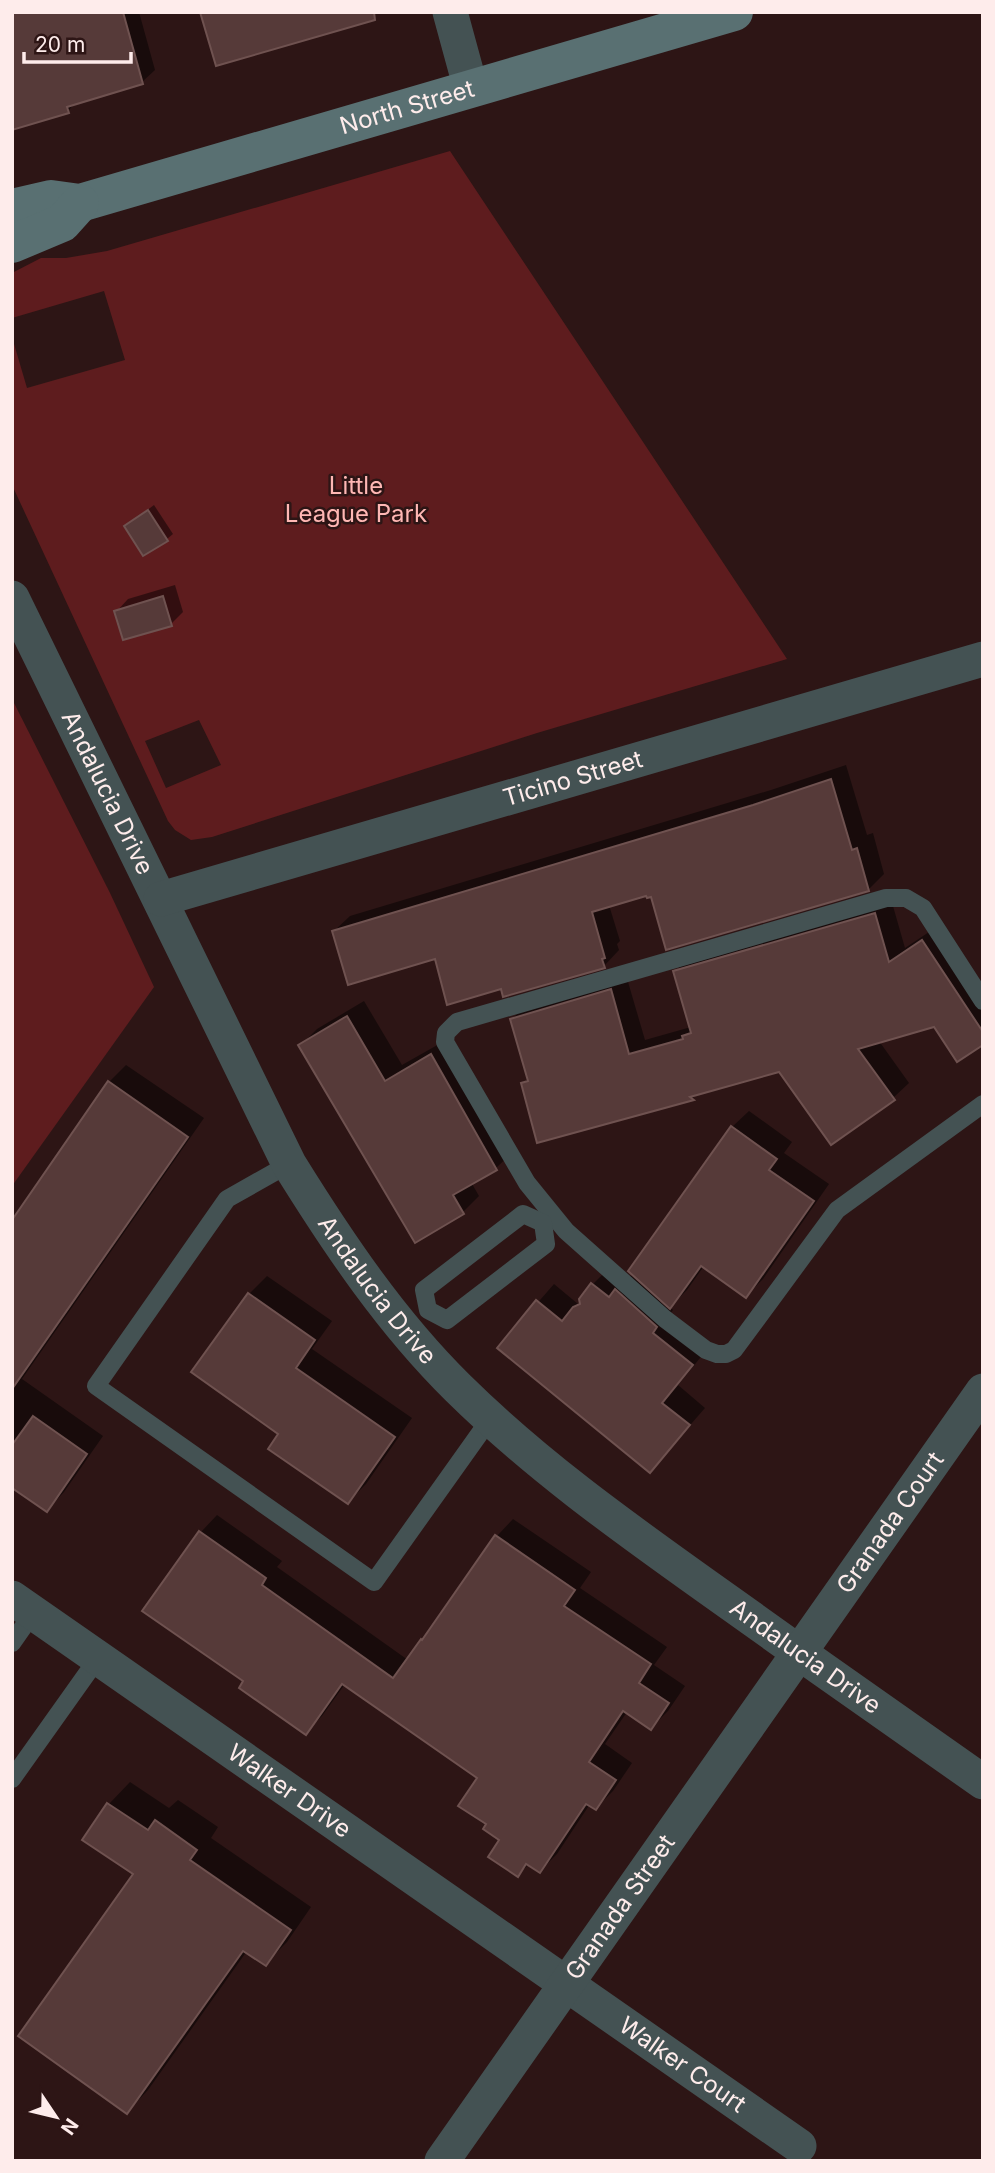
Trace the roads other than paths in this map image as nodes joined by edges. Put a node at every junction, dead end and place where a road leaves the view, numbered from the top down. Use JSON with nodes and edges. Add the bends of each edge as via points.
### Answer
{"nodes":[{"id":1,"x":450,"y":12,"type":"edge"},
{"id":2,"x":734,"y":12,"type":"edge"},
{"id":3,"x":471,"y":89,"type":"junction"},
{"id":4,"x":80,"y":203,"type":"junction"},
{"id":5,"x":12,"y":208,"type":"edge"},
{"id":6,"x":12,"y":244,"type":"edge"},
{"id":7,"x":12,"y":597,"type":"edge"},
{"id":8,"x":983,"y":659,"type":"edge"},
{"id":9,"x":161,"y":899,"type":"junction"},
{"id":10,"x":983,"y":1001,"type":"edge"},
{"id":11,"x":983,"y":1104,"type":"edge"},
{"id":12,"x":289,"y":1164,"type":"junction"},
{"id":13,"x":548,"y":1220,"type":"junction"},
{"id":14,"x":416,"y":1319,"type":"junction"},
{"id":15,"x":983,"y":1391,"type":"edge"},
{"id":16,"x":491,"y":1419,"type":"junction"},
{"id":17,"x":23,"y":1606,"type":"edge"},
{"id":18,"x":12,"y":1643,"type":"edge"},
{"id":19,"x":799,"y":1653,"type":"junction"},
{"id":20,"x":98,"y":1658,"type":"junction"},
{"id":21,"x":12,"y":1779,"type":"edge"},
{"id":22,"x":983,"y":1782,"type":"edge"},
{"id":23,"x":567,"y":1984,"type":"junction"},
{"id":24,"x":799,"y":2146,"type":"dead end"},
{"id":25,"x":442,"y":2161,"type":"edge"}],
"edges":[{"from":1,"to":3,"type":"street"},
{"from":2,"to":3,"type":"street","name":"North Street"},
{"from":3,"to":4,"type":"street","name":"North Street"},
{"from":4,"to":5,"type":"street","name":"North Street","via":[[51,199]]},
{"from":4,"to":6,"type":"street","name":"North Street","via":[[62,223]]},
{"from":7,"to":9,"type":"street","name":"Andalucia Drive"},
{"from":8,"to":9,"type":"street","name":"Ticino Street"},
{"from":9,"to":12,"type":"street","name":"Andalucia Drive"},
{"from":10,"to":13,"type":"lane","via":[[923,908],[906,898],[886,898],[457,1022],[446,1033],[445,1042]]},
{"from":11,"to":13,"type":"lane","via":[[837,1210],[741,1342],[726,1354],[706,1350]]},
{"from":12,"to":14,"type":"street","name":"Andalucia Drive","via":[[345,1252]]},
{"from":12,"to":16,"type":"lane","via":[[227,1199],[96,1386],[373,1582]]},
{"from":13,"to":14,"type":"lane","via":[[546,1244],[447,1320]]},
{"from":13,"to":14,"type":"lane","via":[[523,1214],[424,1290]]},
{"from":14,"to":16,"type":"street","name":"Andalucia Drive","via":[[456,1386]]},
{"from":15,"to":19,"type":"street","name":"Granada Court"},
{"from":16,"to":19,"type":"street","name":"Andalucia Drive","via":[[563,1482]]},
{"from":17,"to":18,"type":"lane"},
{"from":17,"to":20,"type":"street","name":"Walker Drive"},
{"from":19,"to":22,"type":"street","name":"Andalucia Drive"},
{"from":19,"to":23,"type":"street","name":"Granada Street"},
{"from":20,"to":21,"type":"lane"},
{"from":20,"to":23,"type":"street","name":"Walker Drive"},
{"from":23,"to":24,"type":"street","name":"Walker Court"},
{"from":23,"to":25,"type":"street","name":"Granada Street"}]}
